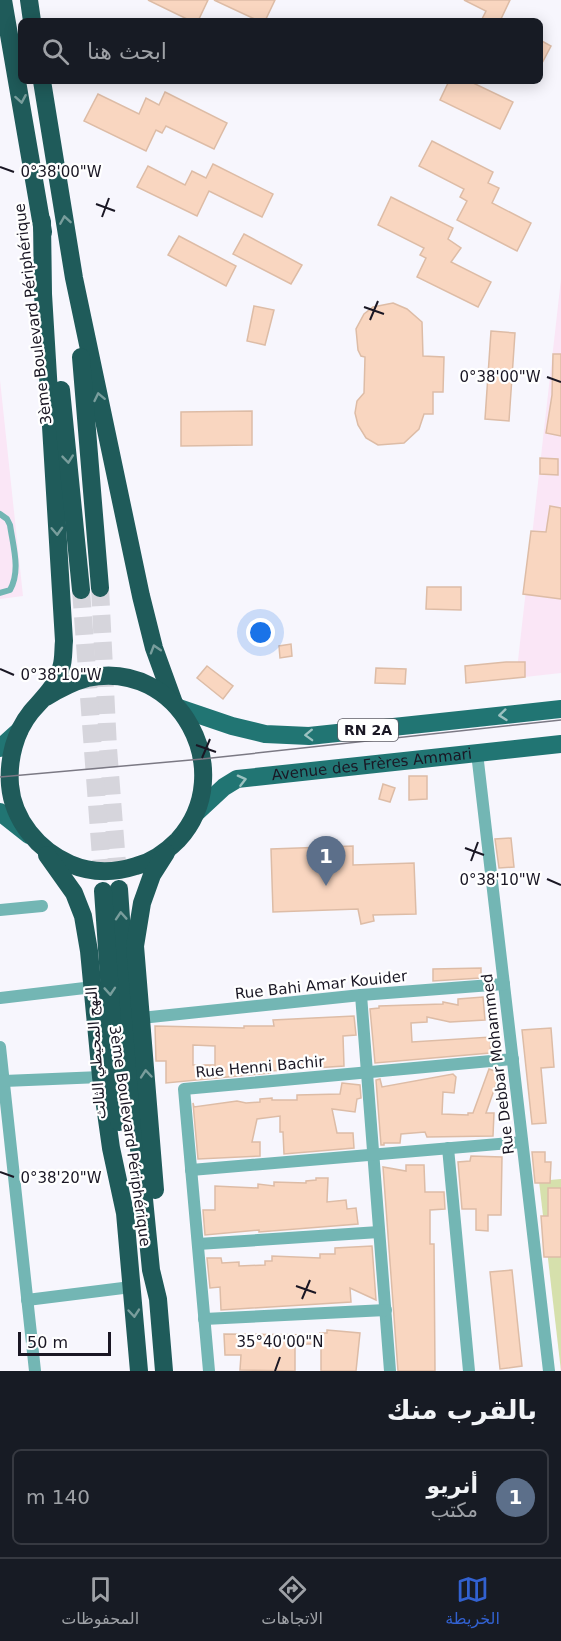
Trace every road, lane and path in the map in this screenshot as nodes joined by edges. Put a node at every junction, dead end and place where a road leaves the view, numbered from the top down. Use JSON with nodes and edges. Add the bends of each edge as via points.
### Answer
{"nodes":[{"id":1,"x":3,"y":0,"type":"edge"},
{"id":2,"x":29,"y":0,"type":"edge"},
{"id":3,"x":32,"y":18,"type":"edge"},
{"id":4,"x":42,"y":84,"type":"edge"},
{"id":5,"x":42,"y":221,"type":"junction"},
{"id":6,"x":74,"y":278,"type":"junction"},
{"id":7,"x":0,"y":514,"type":"edge"},
{"id":8,"x":100,"y":588,"type":"tunnel mouth"},
{"id":9,"x":81,"y":590,"type":"tunnel mouth"},
{"id":10,"x":0,"y":593,"type":"edge"},
{"id":11,"x":46,"y":698,"type":"junction"},
{"id":12,"x":177,"y":706,"type":"junction"},
{"id":13,"x":561,"y":709,"type":"edge"},
{"id":14,"x":19,"y":731,"type":"junction"},
{"id":15,"x":561,"y":744,"type":"edge"},
{"id":16,"x":0,"y":748,"type":"edge"},
{"id":17,"x":477,"y":753,"type":"junction"},
{"id":18,"x":0,"y":812,"type":"edge"},
{"id":19,"x":196,"y":813,"type":"junction"},
{"id":20,"x":8,"y":822,"type":"edge"},
{"id":21,"x":37,"y":842,"type":"junction"},
{"id":22,"x":170,"y":848,"type":"junction"},
{"id":23,"x":111,"y":890,"type":"joint"},
{"id":24,"x":42,"y":906,"type":"dead end"},
{"id":25,"x":0,"y":910,"type":"edge"},
{"id":26,"x":504,"y":984,"type":"junction"},
{"id":27,"x":93,"y":987,"type":"junction"},
{"id":28,"x":361,"y":995,"type":"junction"},
{"id":29,"x":0,"y":998,"type":"edge"},
{"id":30,"x":141,"y":1018,"type":"junction"},
{"id":31,"x":0,"y":1047,"type":"edge"},
{"id":32,"x":513,"y":1059,"type":"junction"},
{"id":33,"x":367,"y":1072,"type":"junction"},
{"id":34,"x":101,"y":1077,"type":"junction"},
{"id":35,"x":4,"y":1081,"type":"junction"},
{"id":36,"x":522,"y":1142,"type":"junction"},
{"id":37,"x":448,"y":1148,"type":"junction"},
{"id":38,"x":373,"y":1154,"type":"junction"},
{"id":39,"x":191,"y":1170,"type":"junction"},
{"id":40,"x":124,"y":1213,"type":"junction"},
{"id":41,"x":379,"y":1232,"type":"junction"},
{"id":42,"x":198,"y":1244,"type":"junction"},
{"id":43,"x":131,"y":1287,"type":"junction"},
{"id":44,"x":158,"y":1299,"type":"junction"},
{"id":45,"x":27,"y":1300,"type":"junction"},
{"id":46,"x":386,"y":1310,"type":"junction"},
{"id":47,"x":204,"y":1319,"type":"junction"},
{"id":48,"x":35,"y":1371,"type":"edge"},
{"id":49,"x":139,"y":1371,"type":"edge"},
{"id":50,"x":164,"y":1371,"type":"edge"},
{"id":51,"x":209,"y":1371,"type":"edge"},
{"id":52,"x":390,"y":1371,"type":"edge"},
{"id":53,"x":469,"y":1371,"type":"edge"},
{"id":54,"x":549,"y":1371,"type":"edge"}],
"edges":[{"from":1,"to":5,"type":"highway","name":"3ème Boulevard Périphérique","one_way":true},
{"from":2,"to":3,"type":"highway"},
{"from":6,"to":4,"type":"highway","one_way":true},
{"from":5,"to":9,"type":"highway","name":"3ème Boulevard Périphérique","one_way":true},
{"from":5,"to":11,"type":"highway","one_way":true,"via":[[63,641],[62,667]]},
{"from":6,"to":8,"type":"highway"},
{"from":12,"to":6,"type":"highway","one_way":true,"via":[[154,648],[141,596]]},
{"from":7,"to":10,"type":"lane","via":[[10,525],[16,571],[10,590]]},
{"from":11,"to":12,"type":"highway","via":[[66,685],[112,676],[135,680]]},
{"from":11,"to":14,"type":"highway"},
{"from":13,"to":12,"type":"main road","number":"RN 2A","one_way":true,"via":[[309,736],[265,734]]},
{"from":12,"to":19,"type":"highway","via":[[190,723],[202,759],[204,777]]},
{"from":14,"to":16,"type":"main road"},
{"from":14,"to":21,"type":"highway","via":[[9,767],[10,786],[21,821]]},
{"from":15,"to":17,"type":"main road","name":"Avenue des Frères Ammari","number":"RN 2A"},
{"from":19,"to":17,"type":"main road","name":"Avenue des Frères Ammari","number":"RN 2A","one_way":true,"via":[[237,779]]},
{"from":17,"to":26,"type":"street","name":"Rue Debbar Mohammed"},
{"from":18,"to":20,"type":"main road"},
{"from":19,"to":22,"type":"highway"},
{"from":20,"to":21,"type":"main road"},
{"from":21,"to":22,"type":"highway","via":[[59,859],[100,871],[143,864]]},
{"from":21,"to":27,"type":"highway","name":"3ème Boulevard Périphérique","via":[[74,893],[83,916]]},
{"from":22,"to":30,"type":"highway","via":[[152,875],[142,903],[135,946]]},
{"from":23,"to":40,"type":"highway","name":"النهج المحيطي الثالث","one_way":true},
{"from":44,"to":23,"type":"highway","name":"3ème Boulevard Périphérique","one_way":true,"via":[[151,1270]]},
{"from":24,"to":25,"type":"street"},
{"from":26,"to":28,"type":"street","name":"Rue Bahi Amar Kouider"},
{"from":26,"to":32,"type":"street","name":"Rue Debbar Mohammed"},
{"from":27,"to":29,"type":"street"},
{"from":27,"to":34,"type":"highway","name":"3ème Boulevard Périphérique"},
{"from":28,"to":30,"type":"street","name":"Rue Bahi Amar Kouider"},
{"from":28,"to":33,"type":"street"},
{"from":44,"to":30,"type":"highway","one_way":true,"via":[[163,1276]]},
{"from":31,"to":35,"type":"street"},
{"from":32,"to":33,"type":"street","name":"Rue Henni Bachir"},
{"from":32,"to":36,"type":"street","name":"Rue Debbar Mohammed"},
{"from":33,"to":38,"type":"street"},
{"from":33,"to":39,"type":"street","name":"Rue Henni Bachir","via":[[184,1089]]},
{"from":34,"to":35,"type":"street"},
{"from":34,"to":40,"type":"highway","name":"3ème Boulevard Périphérique"},
{"from":35,"to":45,"type":"street"},
{"from":36,"to":37,"type":"street"},
{"from":36,"to":54,"type":"street","name":"Rue Debbar Mohammed"},
{"from":37,"to":38,"type":"street"},
{"from":37,"to":53,"type":"street"},
{"from":38,"to":39,"type":"street"},
{"from":38,"to":41,"type":"street"},
{"from":39,"to":42,"type":"street","name":"Rue Henni Bachir"},
{"from":40,"to":43,"type":"highway","name":"3ème Boulevard Périphérique"},
{"from":41,"to":42,"type":"street"},
{"from":41,"to":46,"type":"street"},
{"from":42,"to":47,"type":"street","name":"Rue Henni Bachir"},
{"from":43,"to":45,"type":"street"},
{"from":43,"to":49,"type":"highway","name":"3ème Boulevard Périphérique","one_way":true},
{"from":44,"to":50,"type":"highway","name":"3ème Boulevard Périphérique"},
{"from":45,"to":48,"type":"street"},
{"from":46,"to":47,"type":"street"},
{"from":46,"to":52,"type":"street"},
{"from":47,"to":51,"type":"street","name":"Rue Henni Bachir"}]}
